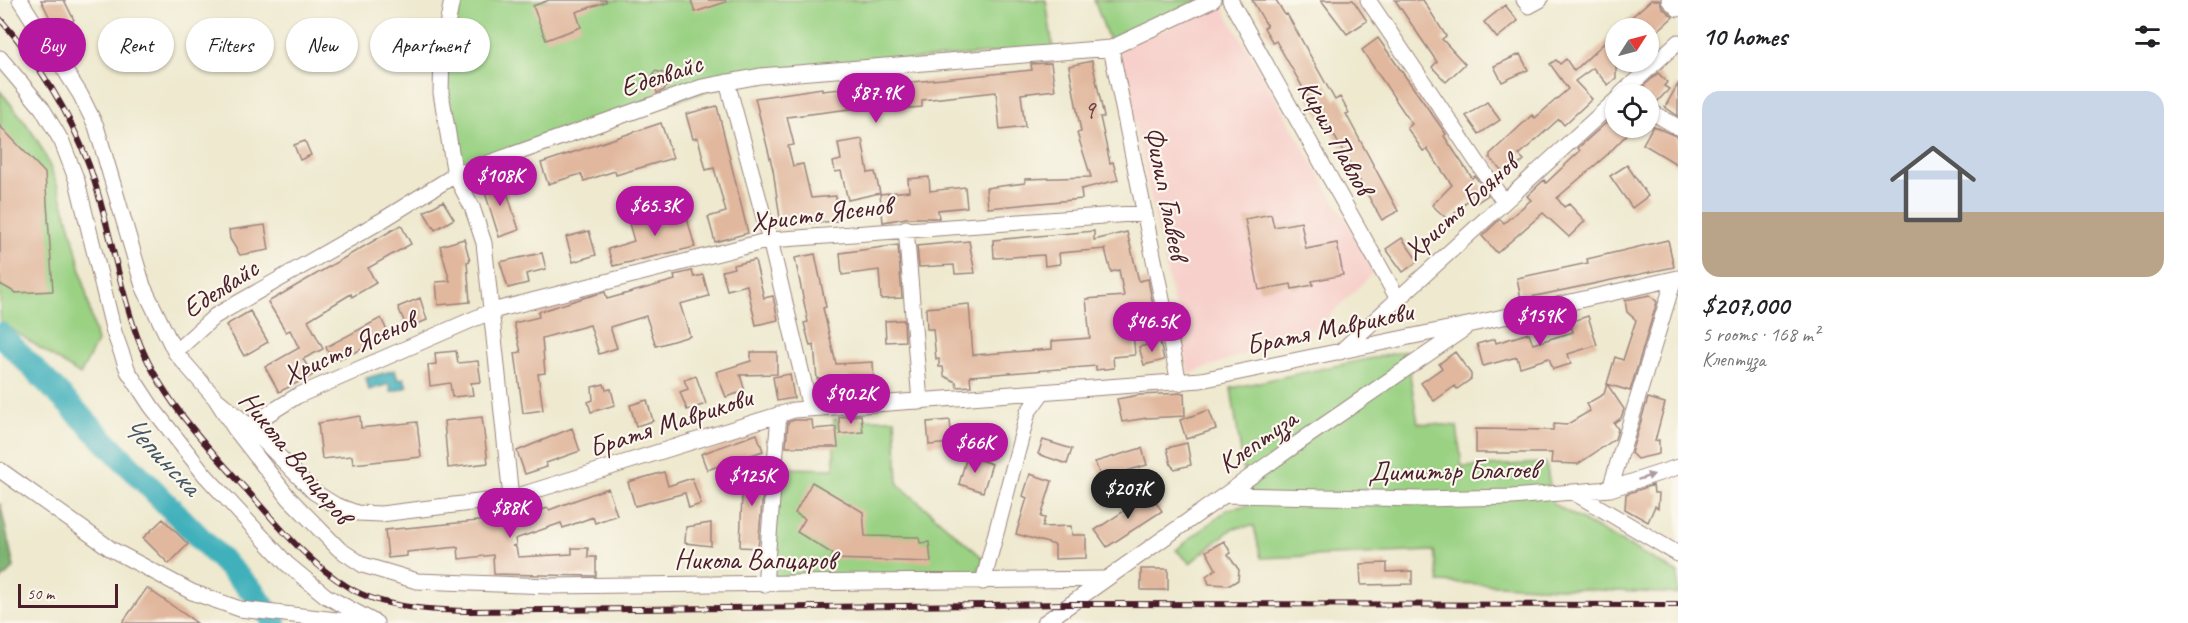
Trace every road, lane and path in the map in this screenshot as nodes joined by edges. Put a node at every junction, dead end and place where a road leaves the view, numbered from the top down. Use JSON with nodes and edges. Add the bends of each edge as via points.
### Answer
{"nodes":[{"id":1,"x":452,"y":0,"type":"edge"},
{"id":2,"x":1214,"y":0,"type":"edge"},
{"id":3,"x":1230,"y":0,"type":"edge"},
{"id":4,"x":1368,"y":0,"type":"edge"},
{"id":5,"x":1524,"y":0,"type":"edge"},
{"id":6,"x":1540,"y":0,"type":"edge"},
{"id":7,"x":1669,"y":0,"type":"edge"},
{"id":8,"x":22,"y":2,"type":"edge"},
{"id":9,"x":1678,"y":9,"type":"edge"},
{"id":10,"x":1678,"y":42,"type":"edge"},
{"id":11,"x":1111,"y":48,"type":"junction"},
{"id":12,"x":0,"y":58,"type":"edge"},
{"id":13,"x":727,"y":82,"type":"junction"},
{"id":14,"x":1633,"y":84,"type":"edge"},
{"id":15,"x":1605,"y":110,"type":"edge"},
{"id":16,"x":1659,"y":116,"type":"edge"},
{"id":17,"x":1678,"y":127,"type":"edge"},
{"id":18,"x":455,"y":175,"type":"junction"},
{"id":19,"x":1504,"y":201,"type":"junction"},
{"id":20,"x":1146,"y":213,"type":"junction"},
{"id":21,"x":906,"y":228,"type":"junction"},
{"id":22,"x":770,"y":240,"type":"junction"},
{"id":23,"x":1676,"y":278,"type":"edge"},
{"id":24,"x":1398,"y":299,"type":"junction"},
{"id":25,"x":492,"y":311,"type":"junction"},
{"id":26,"x":1472,"y":324,"type":"junction"},
{"id":27,"x":175,"y":352,"type":"junction"},
{"id":28,"x":1340,"y":352,"type":"junction"},
{"id":29,"x":1179,"y":383,"type":"junction"},
{"id":30,"x":1042,"y":393,"type":"junction"},
{"id":31,"x":215,"y":398,"type":"junction"},
{"id":32,"x":920,"y":402,"type":"junction"},
{"id":33,"x":810,"y":408,"type":"junction"},
{"id":34,"x":779,"y":414,"type":"junction"},
{"id":35,"x":249,"y":426,"type":"junction"},
{"id":36,"x":1678,"y":467,"type":"edge"},
{"id":37,"x":0,"y":470,"type":"edge"},
{"id":38,"x":1610,"y":489,"type":"junction"},
{"id":39,"x":1573,"y":492,"type":"junction"},
{"id":40,"x":1225,"y":495,"type":"junction"},
{"id":41,"x":511,"y":498,"type":"junction"},
{"id":42,"x":1678,"y":554,"type":"edge"},
{"id":43,"x":1103,"y":579,"type":"junction"},
{"id":44,"x":982,"y":582,"type":"junction"},
{"id":45,"x":765,"y":585,"type":"junction"},
{"id":46,"x":363,"y":623,"type":"edge"},
{"id":47,"x":376,"y":623,"type":"edge"},
{"id":48,"x":1044,"y":623,"type":"edge"}],
"edges":[{"from":1,"to":18,"type":"street","via":[[442,51],[441,93]]},
{"from":2,"to":11,"type":"street","name":"Еделвайс"},
{"from":3,"to":24,"type":"street","name":"Кирил Павлов"},
{"from":4,"to":19,"type":"street"},
{"from":5,"to":6,"type":"street","via":[[1529,6]]},
{"from":7,"to":9,"type":"street"},
{"from":8,"to":27,"type":"street","name":"Никола Вапцаров","via":[[96,126],[143,285]]},
{"from":10,"to":14,"type":"street"},
{"from":11,"to":13,"type":"street","name":"Еделвайс","via":[[760,76]]},
{"from":11,"to":20,"type":"street","name":"Филип Главеев"},
{"from":12,"to":47,"type":"street","via":[[42,108],[62,142],[77,181],[114,332],[128,370],[151,406],[205,475],[288,564],[326,596]]},
{"from":13,"to":18,"type":"street","name":"Еделвайс","via":[[702,87]]},
{"from":13,"to":22,"type":"street"},
{"from":15,"to":19,"type":"street","name":"Христо Боянов"},
{"from":16,"to":17,"type":"street"},
{"from":18,"to":25,"type":"street","via":[[472,207],[484,243]]},
{"from":18,"to":27,"type":"street","name":"Еделвайс","via":[[215,316]]},
{"from":19,"to":24,"type":"street","name":"Христо Боянов"},
{"from":20,"to":21,"type":"street","name":"Христо Ясенов"},
{"from":20,"to":29,"type":"street","name":"Филип Главеев"},
{"from":21,"to":22,"type":"street","name":"Христо Ясенов"},
{"from":21,"to":32,"type":"street"},
{"from":22,"to":25,"type":"street","name":"Христо Ясенов"},
{"from":22,"to":33,"type":"street"},
{"from":23,"to":26,"type":"street","name":"Братя Маврикови"},
{"from":23,"to":38,"type":"street"},
{"from":24,"to":28,"type":"street","name":"Христо Боянов"},
{"from":25,"to":35,"type":"street","name":"Христо Ясенов","via":[[297,396]]},
{"from":25,"to":41,"type":"street"},
{"from":26,"to":28,"type":"street","name":"Братя Маврикови"},
{"from":26,"to":40,"type":"street","name":"Клептуза"},
{"from":27,"to":31,"type":"street","name":"Никола Вапцаров"},
{"from":28,"to":29,"type":"street","name":"Братя Маврикови"},
{"from":29,"to":30,"type":"street","name":"Братя Маврикови"},
{"from":30,"to":32,"type":"street","name":"Братя Маврикови"},
{"from":30,"to":44,"type":"street","via":[[1028,412]]},
{"from":31,"to":35,"type":"street","name":"Братя Маврикови"},
{"from":31,"to":45,"type":"street","name":"Никола Вапцаров","via":[[260,462],[314,526],[363,565],[417,581],[447,584]]},
{"from":32,"to":33,"type":"street","name":"Братя Маврикови"},
{"from":33,"to":34,"type":"street","name":"Братя Маврикови"},
{"from":34,"to":41,"type":"street","name":"Братя Маврикови"},
{"from":34,"to":45,"type":"street"},
{"from":35,"to":41,"type":"street","name":"Братя Маврикови","via":[[314,492],[357,513],[381,514]]},
{"from":38,"to":36,"type":"street","name":"Димитър Благоев","one_way":true},
{"from":37,"to":46,"type":"street","via":[[111,549],[192,592],[240,609]]},
{"from":38,"to":39,"type":"street","name":"Димитър Благоев"},
{"from":39,"to":40,"type":"street","name":"Димитър Благоев","via":[[1420,499]]},
{"from":39,"to":42,"type":"street"},
{"from":40,"to":43,"type":"street","name":"Клептуза"},
{"from":43,"to":44,"type":"street","name":"Никола Вапцаров"},
{"from":43,"to":48,"type":"street","name":"Клептуза"},
{"from":44,"to":45,"type":"street","name":"Никола Вапцаров"}]}
